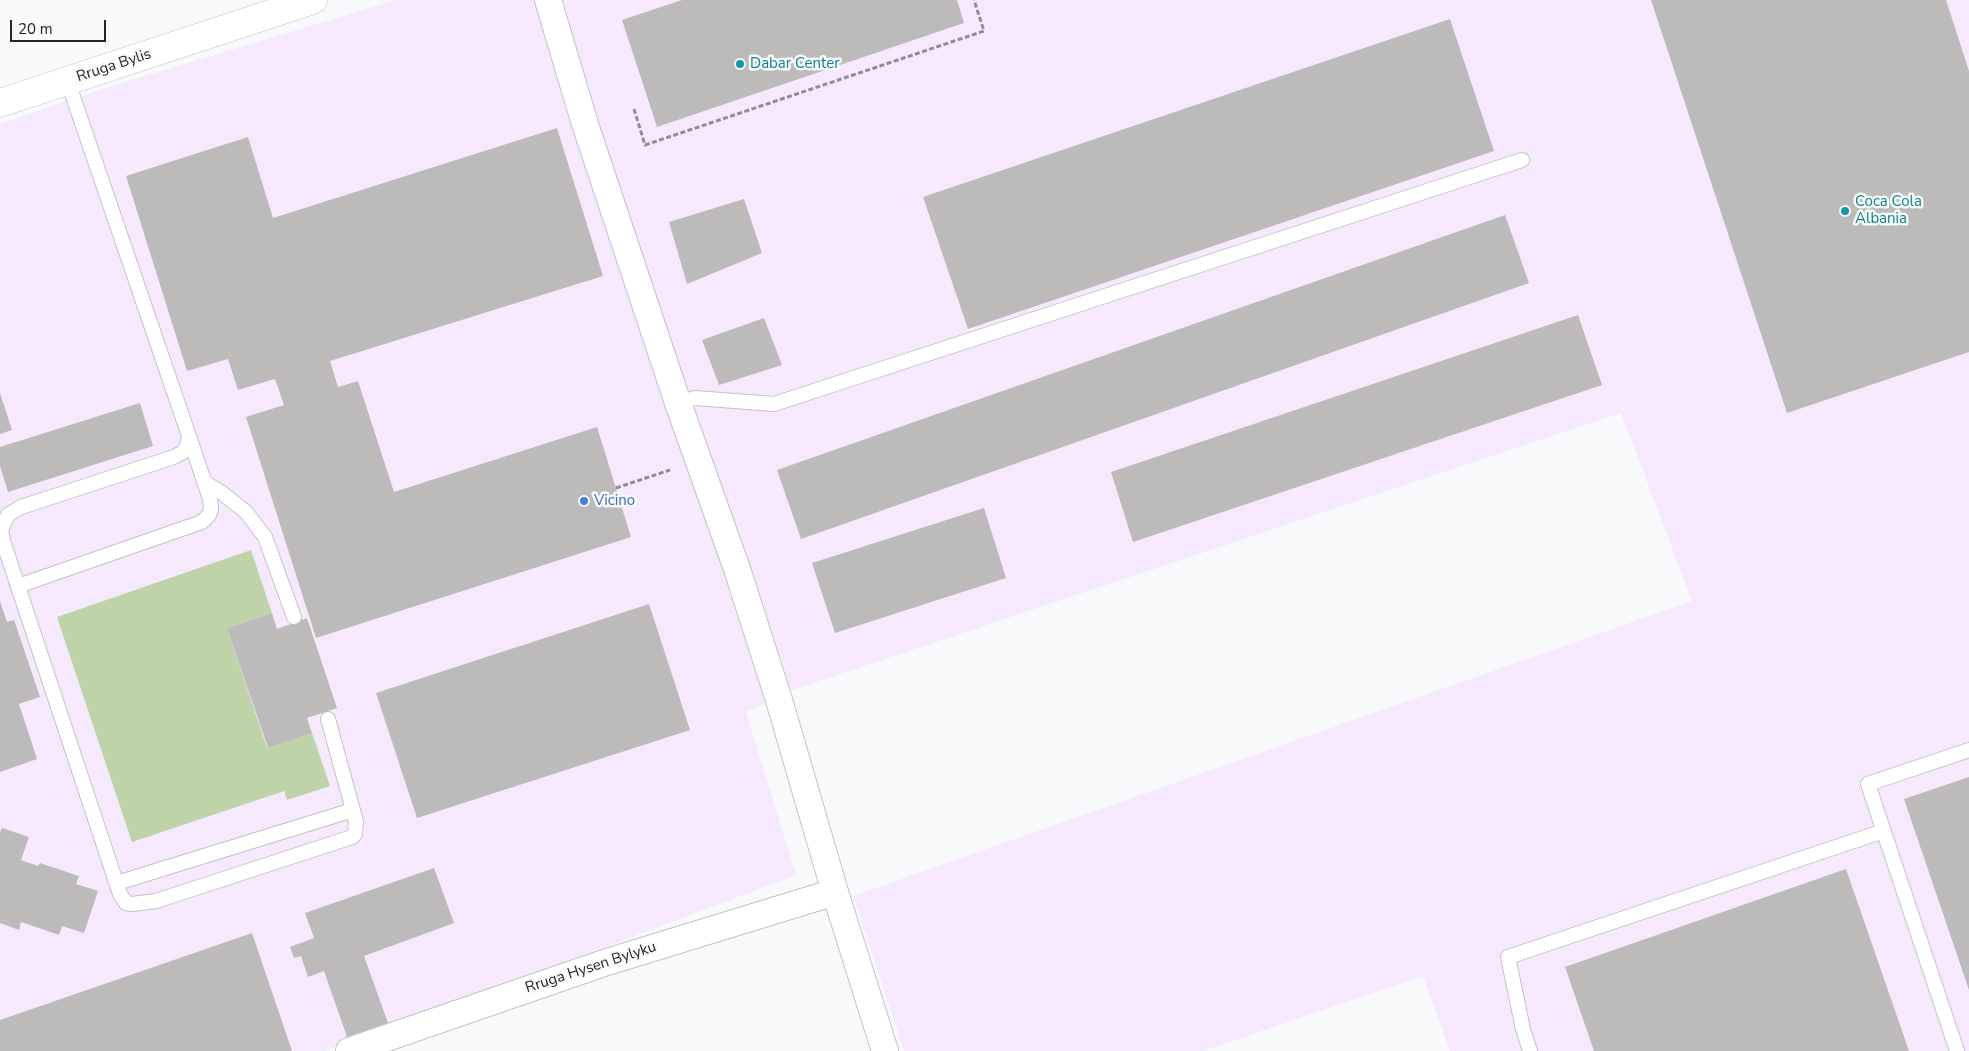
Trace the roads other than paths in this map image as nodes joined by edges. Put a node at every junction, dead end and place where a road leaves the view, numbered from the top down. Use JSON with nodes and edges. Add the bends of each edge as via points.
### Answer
{"nodes":[{"id":1,"x":314,"y":0,"type":"edge"},
{"id":2,"x":548,"y":0,"type":"edge"},
{"id":3,"x":68,"y":82,"type":"junction"},
{"id":4,"x":0,"y":103,"type":"edge"},
{"id":5,"x":1522,"y":160,"type":"dead end"},
{"id":6,"x":678,"y":403,"type":"junction"},
{"id":7,"x":189,"y":436,"type":"junction"},
{"id":8,"x":204,"y":482,"type":"junction"},
{"id":9,"x":18,"y":586,"type":"junction"},
{"id":10,"x":294,"y":617,"type":"dead end"},
{"id":11,"x":328,"y":719,"type":"dead end"},
{"id":12,"x":1969,"y":750,"type":"edge"},
{"id":13,"x":353,"y":810,"type":"junction"},
{"id":14,"x":1884,"y":831,"type":"junction"},
{"id":15,"x":117,"y":883,"type":"junction"},
{"id":16,"x":835,"y":892,"type":"junction"},
{"id":17,"x":349,"y":1051,"type":"edge"},
{"id":18,"x":885,"y":1051,"type":"edge"},
{"id":19,"x":1530,"y":1051,"type":"edge"},
{"id":20,"x":1957,"y":1051,"type":"edge"}],
"edges":[{"from":1,"to":3,"type":"main road","name":"Rruga Bylis"},
{"from":2,"to":6,"type":"street","via":[[585,124]]},
{"from":3,"to":4,"type":"main road","name":"Rruga Bylis"},
{"from":3,"to":7,"type":"lane"},
{"from":5,"to":6,"type":"lane","via":[[774,404],[695,398]]},
{"from":6,"to":16,"type":"street","via":[[737,569]]},
{"from":7,"to":8,"type":"lane"},
{"from":7,"to":9,"type":"lane","via":[[183,452],[174,457],[8,515],[1,529]]},
{"from":8,"to":9,"type":"lane","via":[[211,509],[202,522]]},
{"from":8,"to":10,"type":"lane","via":[[246,512],[265,536]]},
{"from":9,"to":15,"type":"lane"},
{"from":11,"to":13,"type":"lane"},
{"from":12,"to":14,"type":"lane","via":[[1868,784]]},
{"from":13,"to":15,"type":"lane"},
{"from":13,"to":15,"type":"lane","via":[[357,827],[352,838],[156,901],[126,903]]},
{"from":14,"to":19,"type":"lane","via":[[1508,957]]},
{"from":14,"to":20,"type":"lane"},
{"from":16,"to":17,"type":"street","name":"Rruga Hysen Bylyku","via":[[606,962]]},
{"from":16,"to":18,"type":"street"}]}
